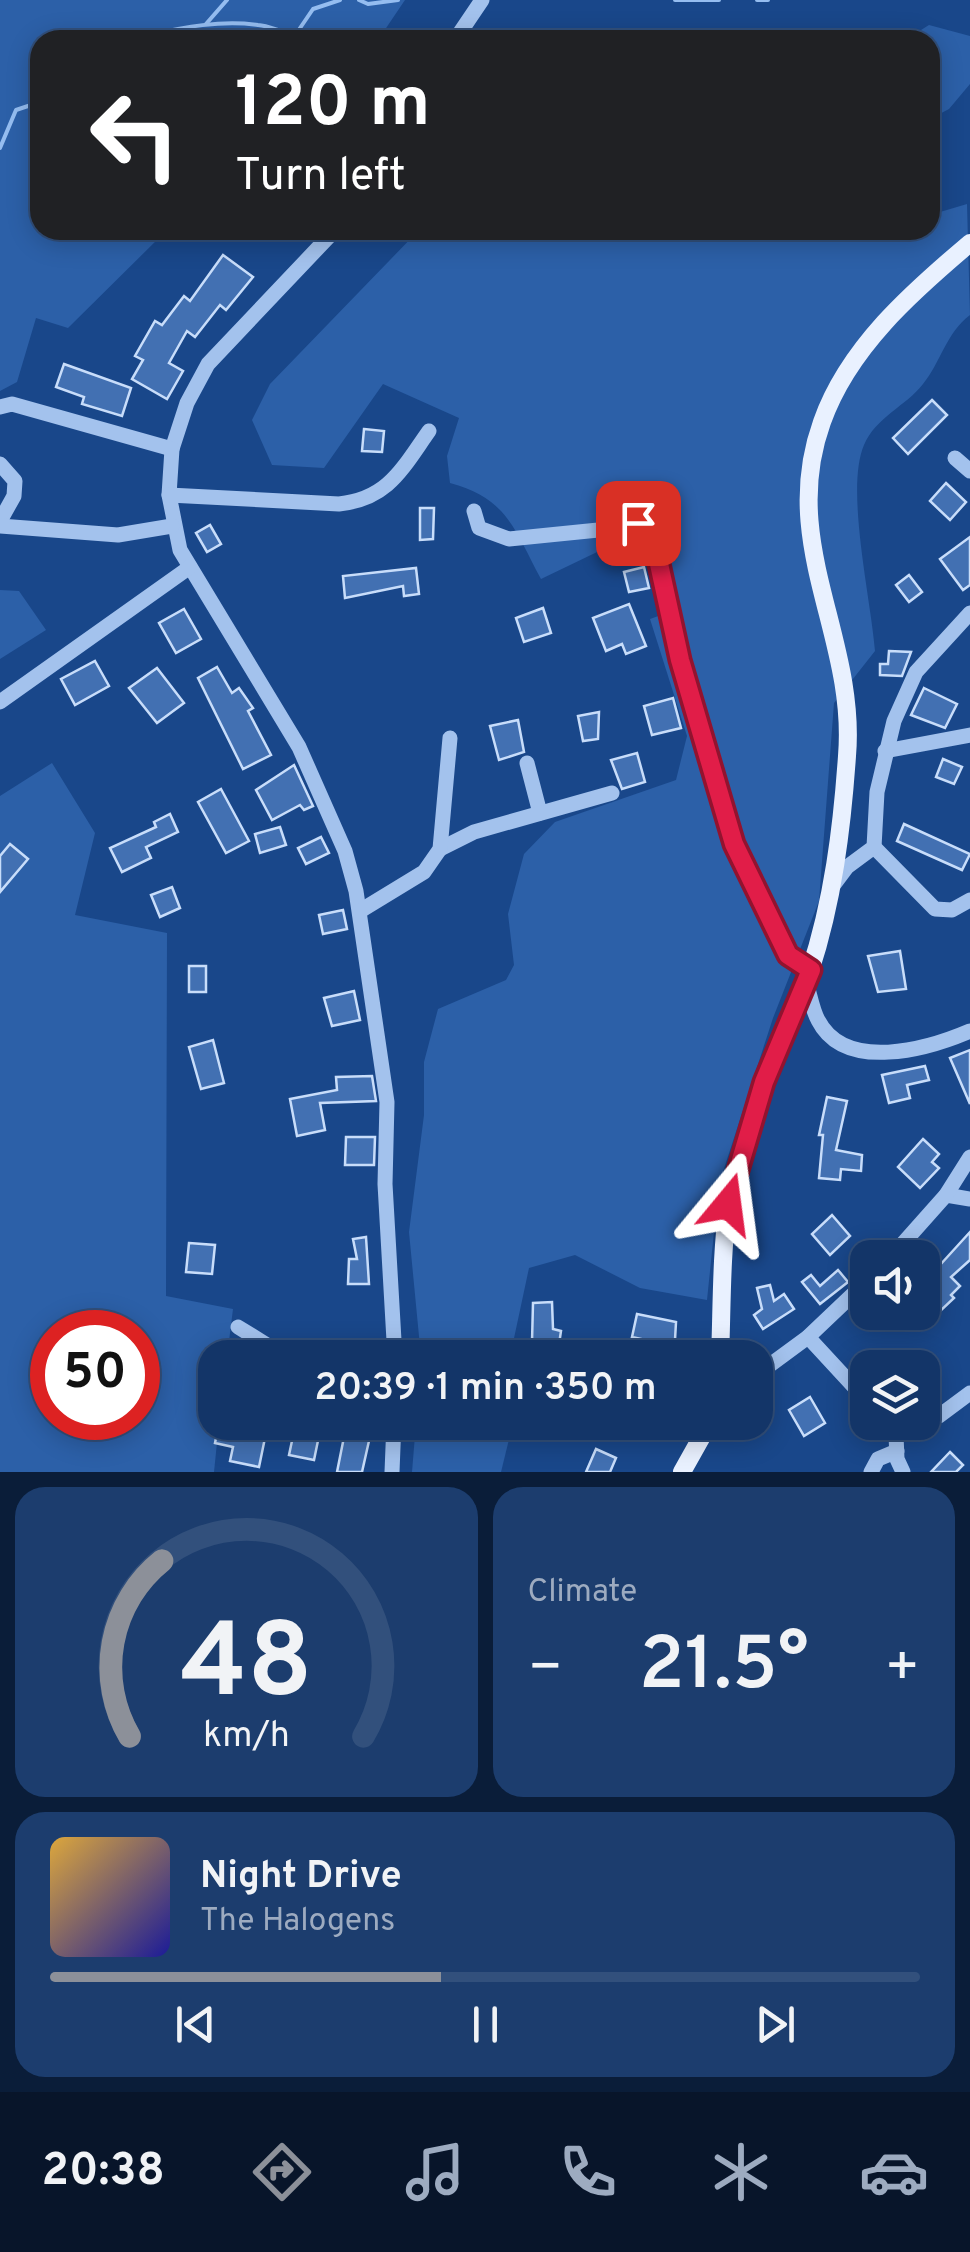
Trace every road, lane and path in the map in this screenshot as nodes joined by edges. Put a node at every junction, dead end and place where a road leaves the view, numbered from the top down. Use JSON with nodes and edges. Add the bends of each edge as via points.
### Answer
{"nodes":[{"id":1,"x":482,"y":0,"type":"edge"},
{"id":2,"x":462,"y":30,"type":"edge"},
{"id":3,"x":326,"y":240,"type":"edge"},
{"id":4,"x":970,"y":243,"type":"edge"},
{"id":5,"x":0,"y":407,"type":"edge"},
{"id":6,"x":429,"y":431,"type":"dead end"},
{"id":7,"x":172,"y":449,"type":"junction"},
{"id":8,"x":955,"y":458,"type":"dead end"},
{"id":9,"x":0,"y":464,"type":"edge"},
{"id":10,"x":970,"y":472,"type":"edge"},
{"id":11,"x":169,"y":495,"type":"junction"},
{"id":12,"x":474,"y":510,"type":"dead end"},
{"id":13,"x":0,"y":524,"type":"edge"},
{"id":14,"x":172,"y":526,"type":"junction"},
{"id":15,"x":190,"y":568,"type":"junction"},
{"id":16,"x":970,"y":614,"type":"edge"},
{"id":17,"x":0,"y":702,"type":"edge"},
{"id":18,"x":970,"y":735,"type":"edge"},
{"id":19,"x":450,"y":738,"type":"dead end"},
{"id":20,"x":885,"y":751,"type":"junction"},
{"id":21,"x":527,"y":763,"type":"dead end"},
{"id":22,"x":612,"y":794,"type":"dead end"},
{"id":23,"x":540,"y":813,"type":"junction"},
{"id":24,"x":874,"y":847,"type":"junction"},
{"id":25,"x":440,"y":850,"type":"junction"},
{"id":26,"x":832,"y":886,"type":"junction"},
{"id":27,"x":970,"y":900,"type":"edge"},
{"id":28,"x":360,"y":911,"type":"junction"},
{"id":29,"x":809,"y":976,"type":"junction"},
{"id":30,"x":970,"y":1031,"type":"edge"},
{"id":31,"x":970,"y":1156,"type":"edge"},
{"id":32,"x":946,"y":1195,"type":"junction"},
{"id":33,"x":970,"y":1199,"type":"edge"},
{"id":34,"x":906,"y":1240,"type":"edge"},
{"id":35,"x":850,"y":1297,"type":"edge"},
{"id":36,"x":238,"y":1327,"type":"dead end"},
{"id":37,"x":808,"y":1337,"type":"junction"},
{"id":38,"x":259,"y":1340,"type":"edge"},
{"id":39,"x":394,"y":1340,"type":"edge"},
{"id":40,"x":721,"y":1340,"type":"edge"},
{"id":41,"x":773,"y":1363,"type":"edge"},
{"id":42,"x":850,"y":1382,"type":"edge"},
{"id":43,"x":970,"y":1393,"type":"edge"},
{"id":44,"x":393,"y":1440,"type":"edge"},
{"id":45,"x":700,"y":1440,"type":"edge"},
{"id":46,"x":894,"y":1440,"type":"edge"},
{"id":47,"x":896,"y":1443,"type":"junction"},
{"id":48,"x":392,"y":1472,"type":"edge"},
{"id":49,"x":682,"y":1472,"type":"edge"},
{"id":50,"x":870,"y":1472,"type":"edge"},
{"id":51,"x":903,"y":1472,"type":"edge"}],
"edges":[{"from":1,"to":2,"type":"street"},
{"from":3,"to":7,"type":"street","via":[[208,364]]},
{"from":4,"to":26,"type":"main road","via":[[914,290],[862,350],[822,421],[807,498],[810,534],[848,698]]},
{"from":5,"to":7,"type":"street","via":[[12,404]]},
{"from":6,"to":11,"type":"street","via":[[367,501]]},
{"from":7,"to":11,"type":"street"},
{"from":8,"to":10,"type":"street"},
{"from":9,"to":13,"type":"street","via":[[16,482]]},
{"from":11,"to":14,"type":"street"},
{"from":12,"to":29,"type":"street","via":[[479,528],[509,539],[648,525],[734,844],[788,955]]},
{"from":13,"to":14,"type":"street","via":[[118,535]]},
{"from":14,"to":15,"type":"street"},
{"from":15,"to":17,"type":"street"},
{"from":15,"to":28,"type":"street","via":[[299,747],[345,852]]},
{"from":16,"to":20,"type":"street","via":[[916,672]]},
{"from":18,"to":20,"type":"street"},
{"from":19,"to":25,"type":"street"},
{"from":20,"to":24,"type":"street"},
{"from":21,"to":23,"type":"street"},
{"from":22,"to":23,"type":"street"},
{"from":23,"to":25,"type":"street","via":[[474,832]]},
{"from":24,"to":26,"type":"street"},
{"from":24,"to":27,"type":"street","via":[[935,909],[952,910]]},
{"from":25,"to":28,"type":"street","via":[[424,872]]},
{"from":26,"to":29,"type":"main road"},
{"from":28,"to":39,"type":"street","via":[[386,1102]]},
{"from":29,"to":30,"type":"street","via":[[818,1020],[830,1036],[858,1050],[894,1052]]},
{"from":29,"to":40,"type":"main road","via":[[764,1082],[728,1204]]},
{"from":31,"to":32,"type":"street"},
{"from":32,"to":33,"type":"street"},
{"from":32,"to":34,"type":"street"},
{"from":35,"to":37,"type":"street"},
{"from":36,"to":38,"type":"street"},
{"from":37,"to":41,"type":"street"},
{"from":37,"to":42,"type":"street"},
{"from":43,"to":47,"type":"street"},
{"from":44,"to":48,"type":"street"},
{"from":45,"to":49,"type":"main road"},
{"from":46,"to":47,"type":"street"},
{"from":47,"to":50,"type":"street"},
{"from":47,"to":51,"type":"street"}]}
